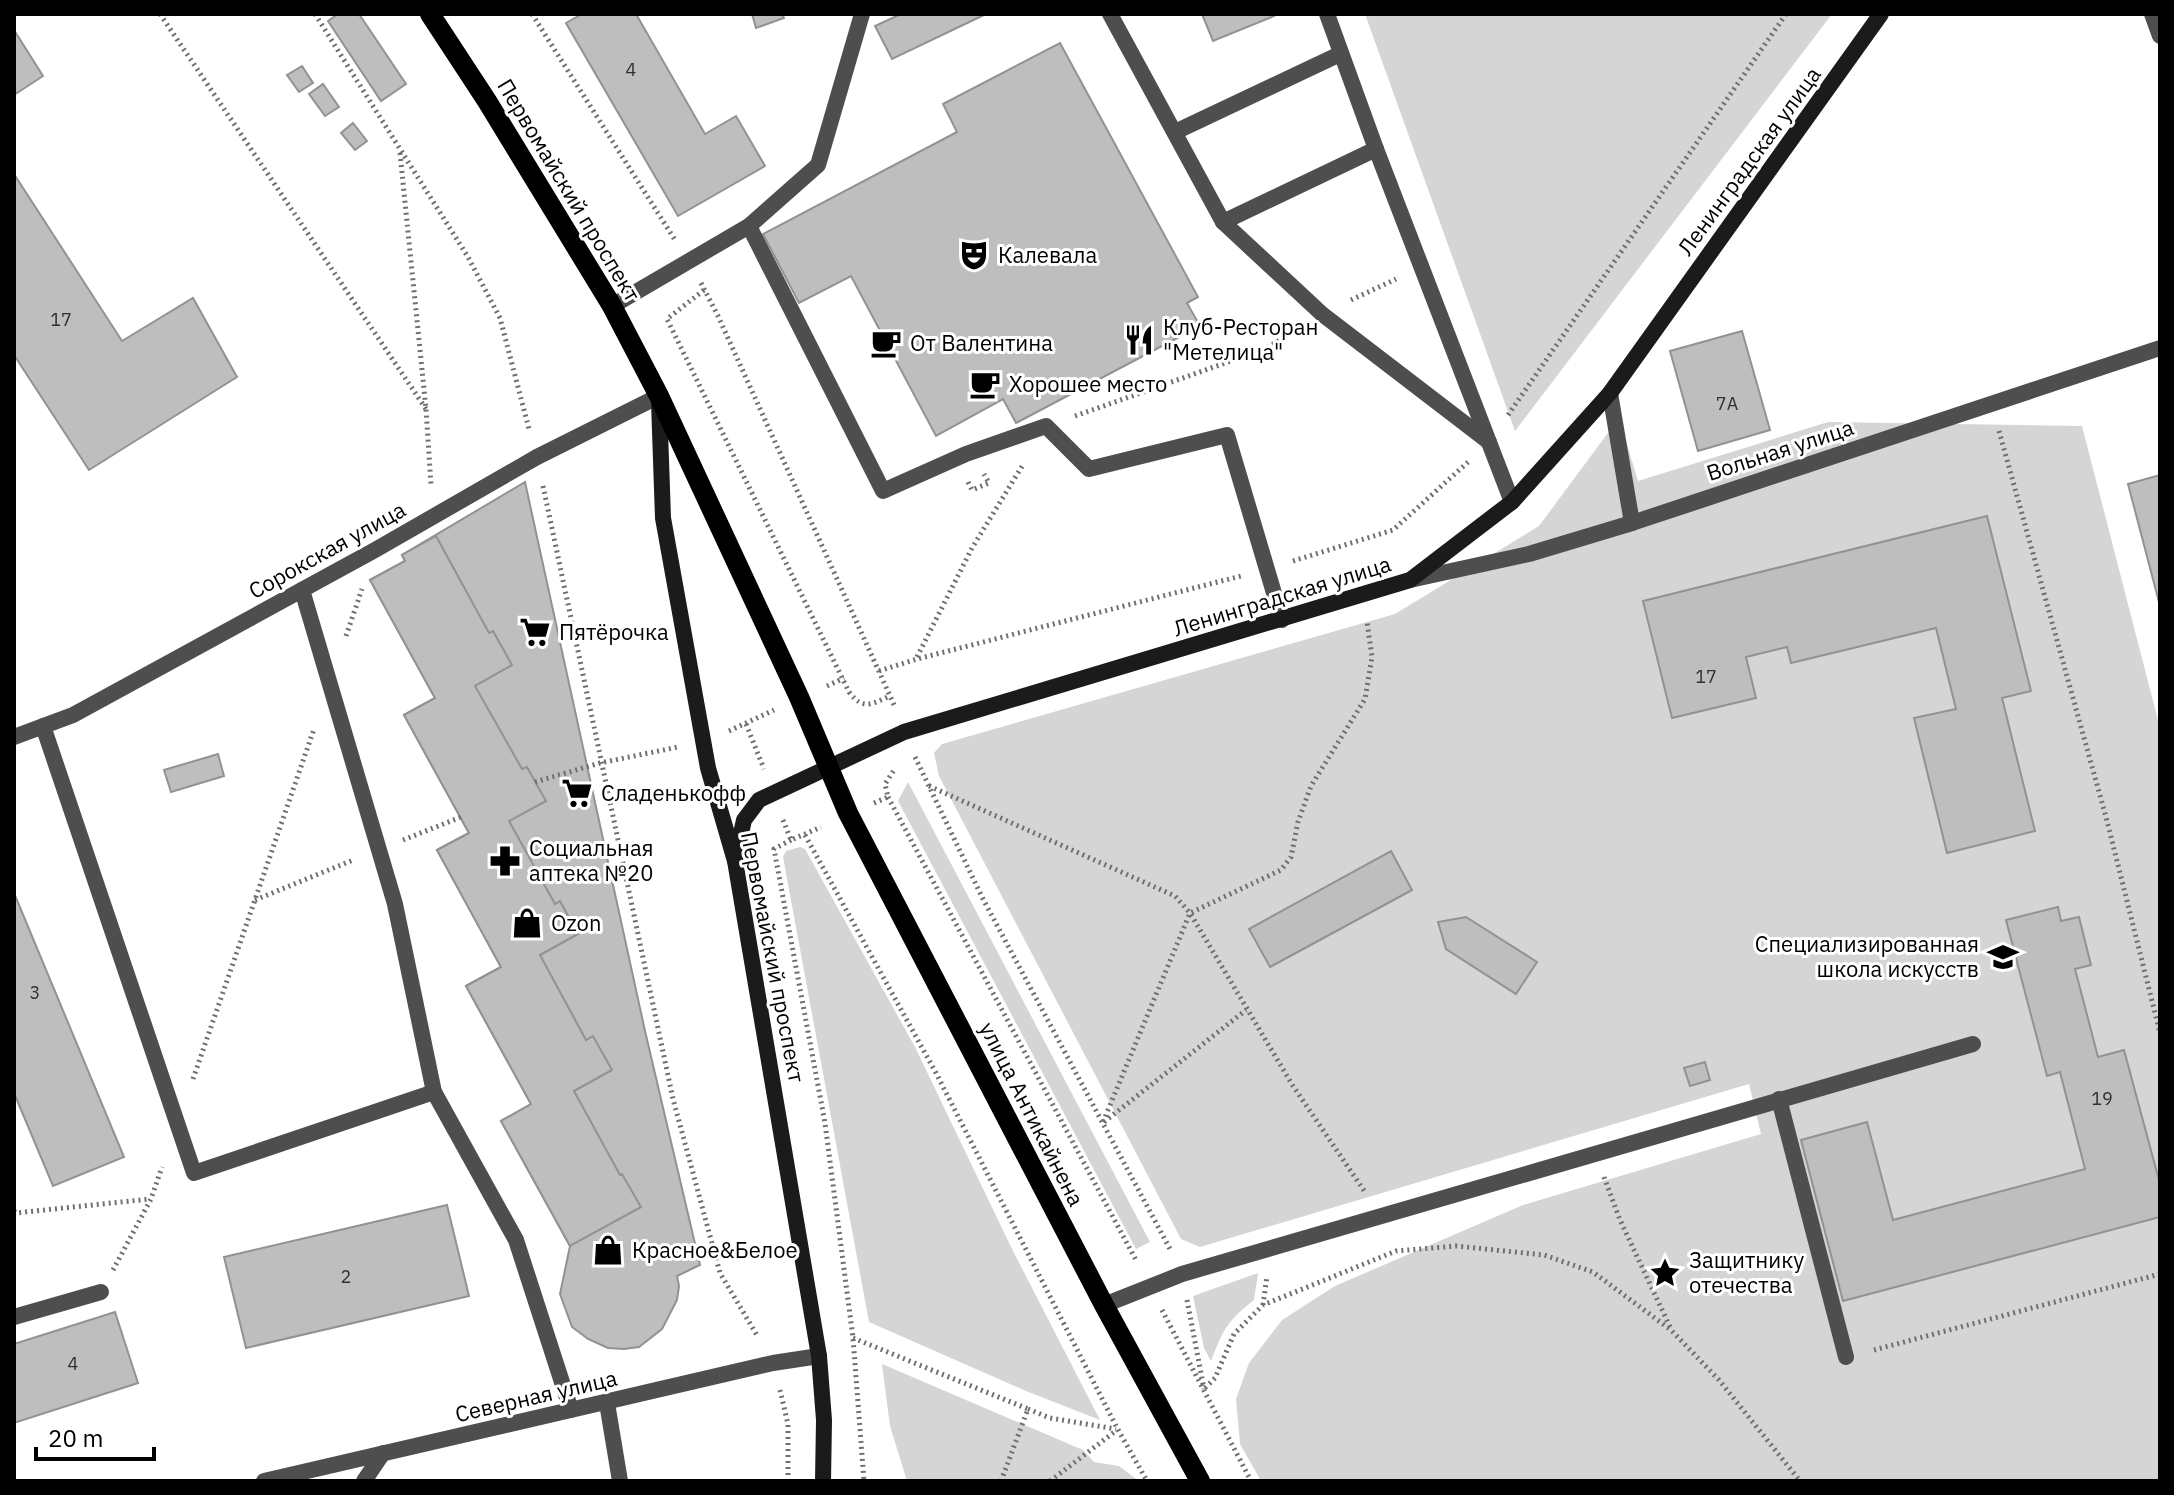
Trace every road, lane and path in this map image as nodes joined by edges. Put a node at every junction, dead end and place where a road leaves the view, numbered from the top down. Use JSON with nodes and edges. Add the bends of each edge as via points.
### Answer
{"nodes":[{"id":1,"x":160,"y":14,"type":"edge"},
{"id":2,"x":315,"y":14,"type":"edge"},
{"id":3,"x":430,"y":14,"type":"edge"},
{"id":4,"x":532,"y":14,"type":"edge"},
{"id":5,"x":862,"y":14,"type":"edge"},
{"id":6,"x":1110,"y":14,"type":"edge"},
{"id":7,"x":1327,"y":14,"type":"edge"},
{"id":8,"x":1786,"y":14,"type":"edge"},
{"id":9,"x":1881,"y":14,"type":"edge"},
{"id":10,"x":2152,"y":14,"type":"edge"},
{"id":11,"x":2160,"y":36,"type":"edge"},
{"id":12,"x":1340,"y":54,"type":"junction"},
{"id":13,"x":1175,"y":132,"type":"junction"},
{"id":14,"x":1376,"y":149,"type":"junction"},
{"id":15,"x":399,"y":152,"type":"junction"},
{"id":16,"x":1223,"y":222,"type":"junction"},
{"id":17,"x":749,"y":226,"type":"junction"},
{"id":18,"x":689,"y":263,"type":"junction"},
{"id":19,"x":704,"y":289,"type":"junction"},
{"id":20,"x":612,"y":306,"type":"junction"},
{"id":21,"x":2160,"y":348,"type":"edge"},
{"id":22,"x":1265,"y":349,"type":"dead end"},
{"id":23,"x":1610,"y":393,"type":"junction"},
{"id":24,"x":659,"y":396,"type":"junction"},
{"id":25,"x":1991,"y":403,"type":"junction"},
{"id":26,"x":426,"y":409,"type":"junction"},
{"id":27,"x":1046,"y":426,"type":"junction"},
{"id":28,"x":1489,"y":442,"type":"junction"},
{"id":29,"x":537,"y":457,"type":"junction"},
{"id":30,"x":1512,"y":502,"type":"junction"},
{"id":31,"x":432,"y":516,"type":"junction"},
{"id":32,"x":1632,"y":523,"type":"junction"},
{"id":33,"x":375,"y":550,"type":"junction"},
{"id":34,"x":1267,"y":569,"type":"junction"},
{"id":35,"x":1410,"y":580,"type":"junction"},
{"id":36,"x":302,"y":590,"type":"junction"},
{"id":37,"x":1362,"y":595,"type":"junction"},
{"id":38,"x":1282,"y":620,"type":"junction"},
{"id":39,"x":917,"y":659,"type":"junction"},
{"id":40,"x":879,"y":671,"type":"junction"},
{"id":41,"x":330,"y":682,"type":"junction"},
{"id":42,"x":43,"y":726,"type":"junction"},
{"id":43,"x":14,"y":737,"type":"edge"},
{"id":44,"x":915,"y":757,"type":"dead end"},
{"id":45,"x":600,"y":763,"type":"junction"},
{"id":46,"x":827,"y":767,"type":"junction"},
{"id":47,"x":535,"y":782,"type":"dead end"},
{"id":48,"x":928,"y":786,"type":"junction"},
{"id":49,"x":888,"y":797,"type":"dead end"},
{"id":50,"x":805,"y":835,"type":"dead end"},
{"id":51,"x":791,"y":840,"type":"dead end"},
{"id":52,"x":735,"y":861,"type":"junction"},
{"id":53,"x":1190,"y":913,"type":"junction"},
{"id":54,"x":1246,"y":1010,"type":"junction"},
{"id":55,"x":2160,"y":1033,"type":"edge"},
{"id":56,"x":1973,"y":1044,"type":"dead end"},
{"id":57,"x":434,"y":1092,"type":"junction"},
{"id":58,"x":1779,"y":1099,"type":"junction"},
{"id":59,"x":1103,"y":1122,"type":"junction"},
{"id":60,"x":177,"y":1123,"type":"junction"},
{"id":61,"x":1596,"y":1154,"type":"junction"},
{"id":62,"x":151,"y":1199,"type":"junction"},
{"id":63,"x":14,"y":1211,"type":"edge"},
{"id":64,"x":1382,"y":1217,"type":"junction"},
{"id":65,"x":1167,"y":1243,"type":"dead end"},
{"id":66,"x":1396,"y":1251,"type":"junction"},
{"id":67,"x":1269,"y":1263,"type":"dead end"},
{"id":68,"x":2160,"y":1274,"type":"edge"},
{"id":69,"x":1149,"y":1286,"type":"junction"},
{"id":70,"x":1185,"y":1290,"type":"dead end"},
{"id":71,"x":101,"y":1292,"type":"joint"},
{"id":72,"x":1104,"y":1305,"type":"junction"},
{"id":73,"x":1263,"y":1305,"type":"junction"},
{"id":74,"x":14,"y":1317,"type":"edge"},
{"id":75,"x":1671,"y":1330,"type":"junction"},
{"id":76,"x":853,"y":1338,"type":"junction"},
{"id":77,"x":819,"y":1356,"type":"junction"},
{"id":78,"x":1846,"y":1357,"type":"joint"},
{"id":79,"x":773,"y":1363,"type":"junction"},
{"id":80,"x":1204,"y":1389,"type":"junction"},
{"id":81,"x":607,"y":1403,"type":"junction"},
{"id":82,"x":1028,"y":1409,"type":"junction"},
{"id":83,"x":571,"y":1410,"type":"junction"},
{"id":84,"x":1117,"y":1429,"type":"junction"},
{"id":85,"x":383,"y":1453,"type":"junction"},
{"id":86,"x":865,"y":1479,"type":"edge"},
{"id":87,"x":264,"y":1481,"type":"edge"},
{"id":88,"x":364,"y":1481,"type":"edge"},
{"id":89,"x":620,"y":1481,"type":"edge"},
{"id":90,"x":788,"y":1481,"type":"edge"},
{"id":91,"x":823,"y":1481,"type":"edge"},
{"id":92,"x":1001,"y":1481,"type":"edge"},
{"id":93,"x":1050,"y":1481,"type":"edge"},
{"id":94,"x":1147,"y":1481,"type":"edge"},
{"id":95,"x":1200,"y":1481,"type":"edge"},
{"id":96,"x":1251,"y":1481,"type":"edge"},
{"id":97,"x":1800,"y":1481,"type":"edge"}],
"edges":[{"from":1,"to":26,"type":"path"},
{"from":2,"to":15,"type":"path"},
{"from":3,"to":20,"type":"main road","name":"Первомайский проспект"},
{"from":4,"to":18,"type":"path"},
{"from":5,"to":17,"type":"street","via":[[818,165]]},
{"from":6,"to":13,"type":"street"},
{"from":7,"to":12,"type":"street"},
{"from":8,"to":28,"type":"path"},
{"from":9,"to":23,"type":"main road","name":"Ленинградская улица"},
{"from":10,"to":11,"type":"street"},
{"from":12,"to":13,"type":"street"},
{"from":12,"to":14,"type":"street"},
{"from":13,"to":16,"type":"street"},
{"from":14,"to":16,"type":"street"},
{"from":14,"to":28,"type":"street"},
{"from":15,"to":26,"type":"path"},
{"from":15,"to":29,"type":"path","via":[[468,257],[500,318]]},
{"from":16,"to":28,"type":"street","via":[[1322,314]]},
{"from":17,"to":18,"type":"street"},
{"from":17,"to":27,"type":"street","via":[[883,491]]},
{"from":18,"to":19,"type":"path"},
{"from":18,"to":20,"type":"street"},
{"from":19,"to":40,"type":"path"},
{"from":19,"to":40,"type":"path","via":[[667,319],[857,702],[869,705],[890,696]]},
{"from":20,"to":24,"type":"main road","name":"Первомайский проспект"},
{"from":21,"to":25,"type":"street","name":"Вольная улица"},
{"from":22,"to":27,"type":"path"},
{"from":23,"to":30,"type":"main road","name":"Ленинградская улица"},
{"from":23,"to":32,"type":"street"},
{"from":24,"to":29,"type":"street","name":"Сорокская улица"},
{"from":24,"to":46,"type":"main road","name":"Первомайский проспект"},
{"from":24,"to":52,"type":"main road","name":"Первомайский проспект","via":[[663,518],[708,768]]},
{"from":25,"to":32,"type":"street","name":"Вольная улица"},
{"from":25,"to":55,"type":"path"},
{"from":26,"to":31,"type":"path"},
{"from":27,"to":34,"type":"street","via":[[1089,469],[1227,435]]},
{"from":27,"to":39,"type":"path","via":[[972,548]]},
{"from":28,"to":30,"type":"street"},
{"from":28,"to":34,"type":"path","via":[[1393,530]]},
{"from":29,"to":31,"type":"street","name":"Сорокская улица"},
{"from":29,"to":45,"type":"path"},
{"from":30,"to":35,"type":"main road","name":"Ленинградская улица"},
{"from":31,"to":33,"type":"street","name":"Сорокская улица"},
{"from":32,"to":35,"type":"street","name":"Вольная улица","via":[[1529,554]]},
{"from":33,"to":36,"type":"street","name":"Сорокская улица"},
{"from":33,"to":41,"type":"path"},
{"from":34,"to":38,"type":"street"},
{"from":34,"to":39,"type":"path"},
{"from":35,"to":37,"type":"main road","name":"Ленинградская улица"},
{"from":36,"to":41,"type":"street"},
{"from":36,"to":42,"type":"street","name":"Сорокская улица","via":[[73,715]]},
{"from":37,"to":38,"type":"main road","name":"Ленинградская улица"},
{"from":37,"to":53,"type":"path","via":[[1372,657],[1365,699],[1311,786],[1291,857],[1281,870]]},
{"from":38,"to":46,"type":"main road","name":"Ленинградская улица","via":[[904,732]]},
{"from":39,"to":40,"type":"path"},
{"from":41,"to":57,"type":"street","via":[[395,904]]},
{"from":41,"to":60,"type":"path"},
{"from":42,"to":43,"type":"street","name":"Сорокская улица"},
{"from":42,"to":60,"type":"street"},
{"from":44,"to":48,"type":"path"},
{"from":45,"to":47,"type":"path"},
{"from":45,"to":79,"type":"path","via":[[673,1099],[720,1273]]},
{"from":46,"to":52,"type":"main road","name":"Ленинградская улица","via":[[759,800],[744,820]]},
{"from":46,"to":72,"type":"main road","name":"улица Антикайнена"},
{"from":48,"to":53,"type":"path","via":[[1175,896]]},
{"from":48,"to":59,"type":"path"},
{"from":49,"to":69,"type":"path"},
{"from":50,"to":84,"type":"path","via":[[936,1073]]},
{"from":51,"to":76,"type":"path","via":[[774,849],[825,1123]]},
{"from":52,"to":77,"type":"main road","name":"Первомайский проспект"},
{"from":53,"to":54,"type":"path"},
{"from":53,"to":59,"type":"path"},
{"from":54,"to":59,"type":"path"},
{"from":54,"to":64,"type":"path"},
{"from":56,"to":58,"type":"street"},
{"from":57,"to":60,"type":"street","via":[[194,1173]]},
{"from":57,"to":83,"type":"street","via":[[516,1240]]},
{"from":58,"to":61,"type":"street"},
{"from":58,"to":78,"type":"street"},
{"from":59,"to":65,"type":"path"},
{"from":60,"to":62,"type":"path"},
{"from":61,"to":64,"type":"street"},
{"from":61,"to":75,"type":"path"},
{"from":62,"to":63,"type":"path"},
{"from":62,"to":71,"type":"path"},
{"from":64,"to":66,"type":"path"},
{"from":64,"to":69,"type":"street"},
{"from":66,"to":73,"type":"path"},
{"from":66,"to":75,"type":"path","via":[[1456,1246],[1544,1255],[1593,1272]]},
{"from":67,"to":73,"type":"path"},
{"from":68,"to":78,"type":"path"},
{"from":69,"to":72,"type":"street"},
{"from":69,"to":80,"type":"path"},
{"from":70,"to":80,"type":"path"},
{"from":71,"to":74,"type":"street"},
{"from":72,"to":95,"type":"main road","name":"улица Антикайнена"},
{"from":73,"to":80,"type":"path","via":[[1234,1334],[1215,1378]]},
{"from":75,"to":97,"type":"path","via":[[1719,1380]]},
{"from":76,"to":82,"type":"path"},
{"from":76,"to":86,"type":"path"},
{"from":77,"to":79,"type":"street","name":"Северная улица"},
{"from":77,"to":91,"type":"main road","name":"Первомайский проспект"},
{"from":79,"to":81,"type":"street","name":"Северная улица"},
{"from":79,"to":90,"type":"path","via":[[788,1424]]},
{"from":80,"to":96,"type":"path"},
{"from":81,"to":83,"type":"street","name":"Северная улица"},
{"from":81,"to":89,"type":"street"},
{"from":82,"to":84,"type":"path"},
{"from":82,"to":92,"type":"path"},
{"from":83,"to":85,"type":"street","name":"Северная улица"},
{"from":84,"to":93,"type":"path"},
{"from":84,"to":94,"type":"path"},
{"from":85,"to":87,"type":"street","name":"Северная улица"},
{"from":85,"to":88,"type":"street"}]}
